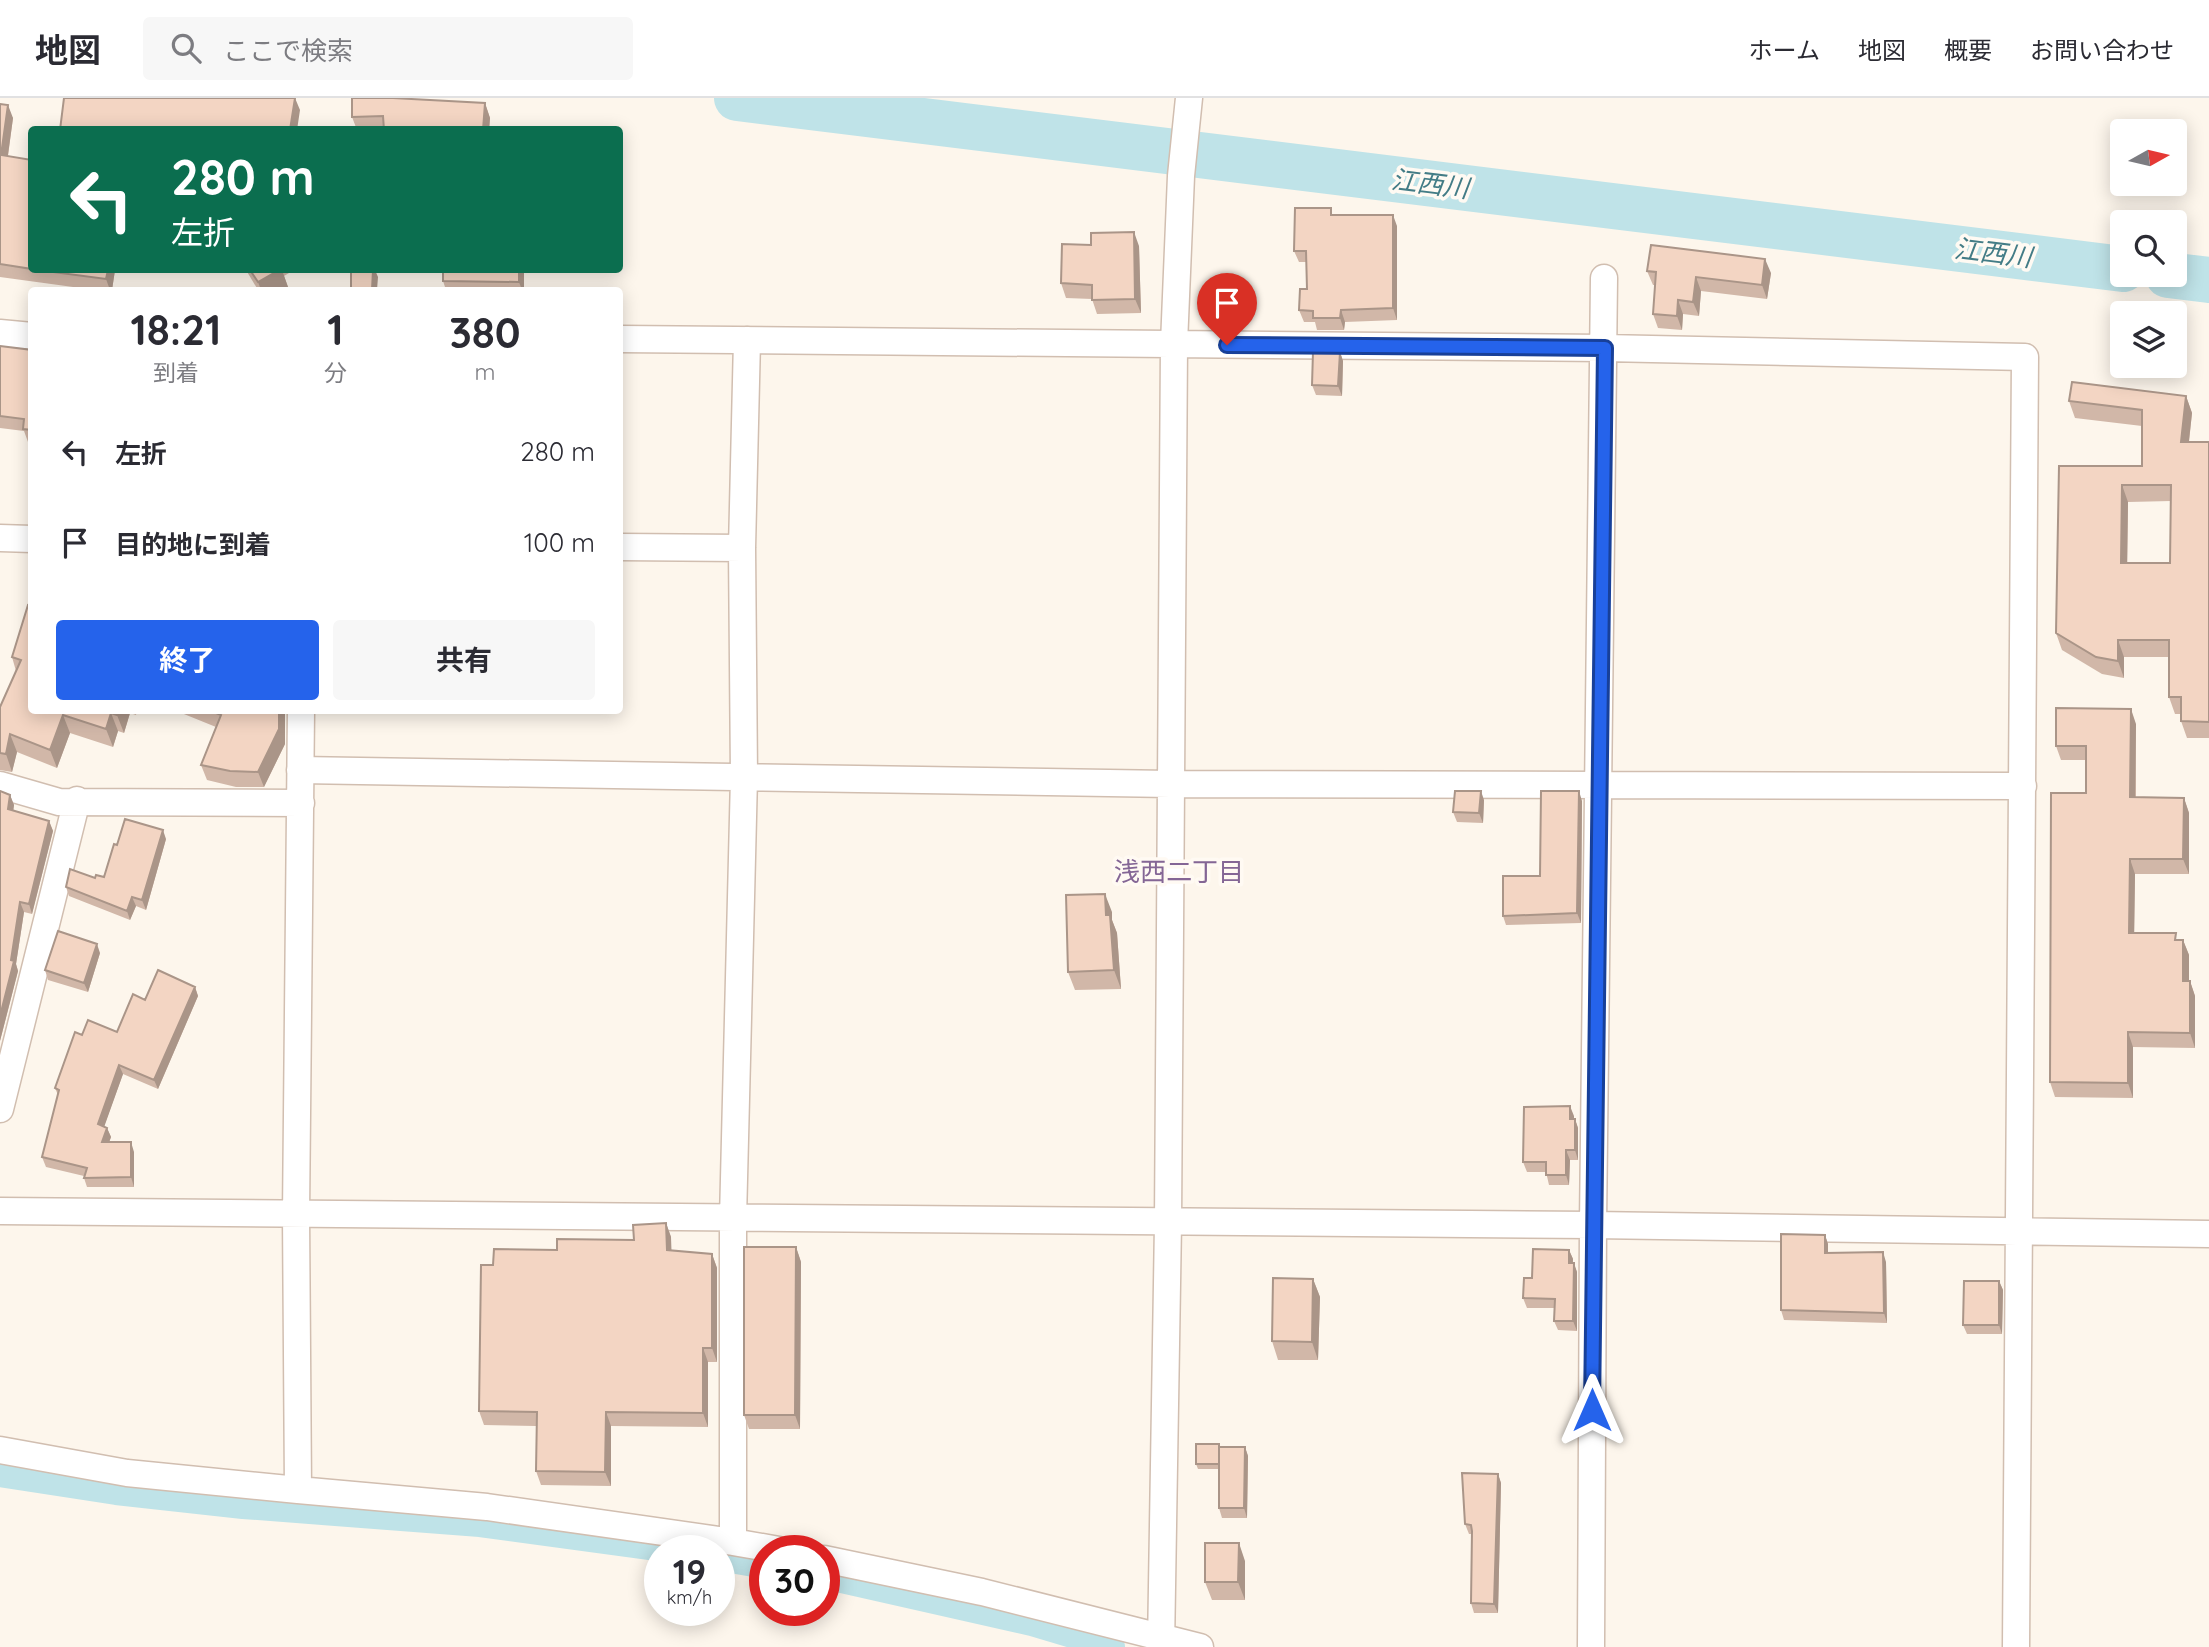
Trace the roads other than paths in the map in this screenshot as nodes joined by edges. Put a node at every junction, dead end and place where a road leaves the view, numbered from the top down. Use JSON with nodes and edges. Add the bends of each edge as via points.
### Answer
{"nodes":[{"id":1,"x":1189,"y":98,"type":"edge"},
{"id":2,"x":1604,"y":278,"type":"dead end"},
{"id":3,"x":0,"y":333,"type":"edge"},
{"id":4,"x":28,"y":336,"type":"edge"},
{"id":5,"x":623,"y":339,"type":"edge"},
{"id":6,"x":747,"y":340,"type":"junction"},
{"id":7,"x":1174,"y":344,"type":"junction"},
{"id":8,"x":1605,"y":348,"type":"junction"},
{"id":9,"x":0,"y":538,"type":"edge"},
{"id":10,"x":28,"y":538,"type":"edge"},
{"id":11,"x":623,"y":547,"type":"edge"},
{"id":12,"x":742,"y":548,"type":"junction"},
{"id":13,"x":300,"y":714,"type":"edge"},
{"id":14,"x":300,"y":770,"type":"junction"},
{"id":15,"x":744,"y":777,"type":"junction"},
{"id":16,"x":1170,"y":784,"type":"junction"},
{"id":17,"x":0,"y":785,"type":"edge"},
{"id":18,"x":1599,"y":786,"type":"junction"},
{"id":19,"x":2023,"y":786,"type":"junction"},
{"id":20,"x":77,"y":800,"type":"junction"},
{"id":21,"x":301,"y":803,"type":"junction"},
{"id":22,"x":0,"y":1109,"type":"edge"},
{"id":23,"x":0,"y":1210,"type":"edge"},
{"id":24,"x":296,"y":1215,"type":"junction"},
{"id":25,"x":733,"y":1219,"type":"junction"},
{"id":26,"x":1168,"y":1223,"type":"junction"},
{"id":27,"x":1593,"y":1225,"type":"junction"},
{"id":28,"x":2021,"y":1231,"type":"junction"},
{"id":29,"x":2209,"y":1234,"type":"edge"},
{"id":30,"x":0,"y":1450,"type":"edge"},
{"id":31,"x":298,"y":1490,"type":"junction"},
{"id":32,"x":684,"y":1535,"type":"edge"},
{"id":33,"x":733,"y":1535,"type":"edge"},
{"id":34,"x":840,"y":1562,"type":"edge"},
{"id":35,"x":1161,"y":1642,"type":"edge"},
{"id":36,"x":1200,"y":1647,"type":"edge"},
{"id":37,"x":1591,"y":1647,"type":"edge"},
{"id":38,"x":2016,"y":1647,"type":"edge"}],
"edges":[{"from":1,"to":7,"type":"street"},
{"from":2,"to":8,"type":"street"},
{"from":3,"to":4,"type":"street"},
{"from":5,"to":6,"type":"street"},
{"from":6,"to":7,"type":"street"},
{"from":6,"to":12,"type":"street"},
{"from":7,"to":8,"type":"street"},
{"from":7,"to":16,"type":"street"},
{"from":8,"to":18,"type":"street"},
{"from":8,"to":19,"type":"street","via":[[2025,357]]},
{"from":9,"to":10,"type":"street"},
{"from":11,"to":12,"type":"street"},
{"from":12,"to":15,"type":"street"},
{"from":13,"to":14,"type":"street"},
{"from":14,"to":15,"type":"street"},
{"from":14,"to":21,"type":"street"},
{"from":15,"to":16,"type":"street"},
{"from":15,"to":25,"type":"street"},
{"from":16,"to":18,"type":"street"},
{"from":16,"to":26,"type":"street"},
{"from":17,"to":20,"type":"street","via":[[59,802]]},
{"from":18,"to":19,"type":"street"},
{"from":18,"to":27,"type":"street"},
{"from":19,"to":28,"type":"street"},
{"from":20,"to":21,"type":"street"},
{"from":20,"to":22,"type":"street"},
{"from":21,"to":24,"type":"street"},
{"from":23,"to":24,"type":"street"},
{"from":24,"to":25,"type":"street"},
{"from":24,"to":31,"type":"street"},
{"from":25,"to":26,"type":"street"},
{"from":25,"to":33,"type":"street"},
{"from":26,"to":27,"type":"street"},
{"from":26,"to":35,"type":"street"},
{"from":27,"to":28,"type":"street"},
{"from":27,"to":37,"type":"street"},
{"from":28,"to":29,"type":"street"},
{"from":28,"to":38,"type":"street"},
{"from":30,"to":31,"type":"street","via":[[127,1473]]},
{"from":31,"to":32,"type":"street","via":[[488,1507]]},
{"from":34,"to":35,"type":"street","via":[[982,1592]]},
{"from":35,"to":36,"type":"street"}]}
